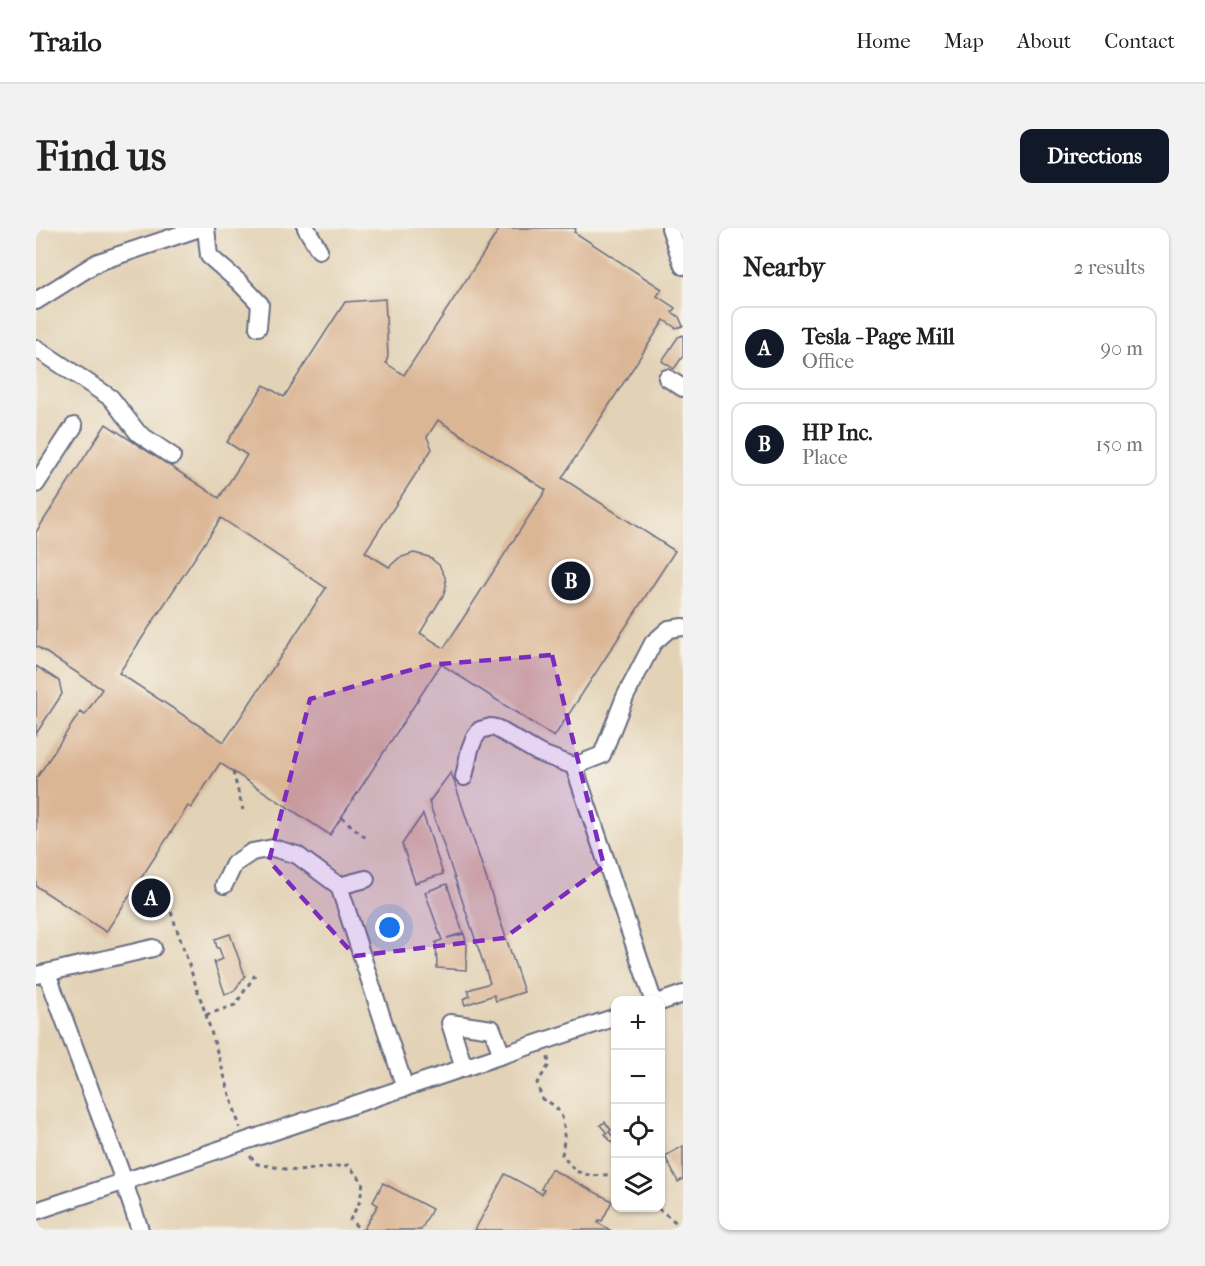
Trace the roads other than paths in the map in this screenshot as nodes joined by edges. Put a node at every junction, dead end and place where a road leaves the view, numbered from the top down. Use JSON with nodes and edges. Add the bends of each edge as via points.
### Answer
{"nodes":[{"id":1,"x":200,"y":228,"type":"edge"},
{"id":2,"x":206,"y":228,"type":"edge"},
{"id":3,"x":306,"y":228,"type":"edge"},
{"id":4,"x":670,"y":228,"type":"edge"},
{"id":5,"x":320,"y":250,"type":"dead end"},
{"id":6,"x":683,"y":266,"type":"edge"},
{"id":7,"x":36,"y":301,"type":"edge"},
{"id":8,"x":258,"y":327,"type":"dead end"},
{"id":9,"x":36,"y":348,"type":"edge"},
{"id":10,"x":667,"y":378,"type":"dead end"},
{"id":11,"x":683,"y":388,"type":"edge"},
{"id":12,"x":74,"y":426,"type":"dead end"},
{"id":13,"x":172,"y":456,"type":"dead end"},
{"id":14,"x":36,"y":484,"type":"edge"},
{"id":15,"x":683,"y":627,"type":"edge"},
{"id":16,"x":574,"y":766,"type":"junction"},
{"id":17,"x":464,"y":777,"type":"dead end"},
{"id":18,"x":366,"y":879,"type":"dead end"},
{"id":19,"x":224,"y":885,"type":"dead end"},
{"id":20,"x":339,"y":886,"type":"junction"},
{"id":21,"x":153,"y":948,"type":"dead end"},
{"id":22,"x":41,"y":974,"type":"edge"},
{"id":23,"x":683,"y":994,"type":"edge"},
{"id":24,"x":652,"y":996,"type":"edge"},
{"id":25,"x":665,"y":1000,"type":"edge"},
{"id":26,"x":611,"y":1018,"type":"edge"},
{"id":27,"x":502,"y":1055,"type":"junction"},
{"id":28,"x":464,"y":1068,"type":"junction"},
{"id":29,"x":405,"y":1088,"type":"junction"},
{"id":30,"x":124,"y":1182,"type":"junction"},
{"id":31,"x":36,"y":1211,"type":"edge"},
{"id":32,"x":140,"y":1230,"type":"edge"}],
"edges":[{"from":1,"to":7,"type":"lane","via":[[98,262]]},
{"from":2,"to":8,"type":"lane","via":[[209,256],[260,304]]},
{"from":3,"to":5,"type":"lane"},
{"from":4,"to":6,"type":"lane"},
{"from":9,"to":13,"type":"lane","via":[[111,398],[138,433]]},
{"from":10,"to":11,"type":"lane"},
{"from":12,"to":14,"type":"lane"},
{"from":15,"to":16,"type":"lane","via":[[669,629],[652,644],[602,755]]},
{"from":16,"to":17,"type":"lane","via":[[539,753],[496,728],[485,728],[476,734]]},
{"from":16,"to":24,"type":"lane"},
{"from":18,"to":20,"type":"lane"},
{"from":19,"to":20,"type":"lane","via":[[234,864],[252,852],[273,848],[297,855]]},
{"from":20,"to":29,"type":"lane"},
{"from":21,"to":22,"type":"lane"},
{"from":22,"to":30,"type":"lane"},
{"from":23,"to":25,"type":"lane"},
{"from":26,"to":27,"type":"lane"},
{"from":27,"to":28,"type":"lane"},
{"from":27,"to":28,"type":"lane","via":[[492,1029],[450,1023]]},
{"from":28,"to":29,"type":"lane"},
{"from":29,"to":30,"type":"lane"},
{"from":30,"to":31,"type":"lane"},
{"from":30,"to":32,"type":"lane"}]}
